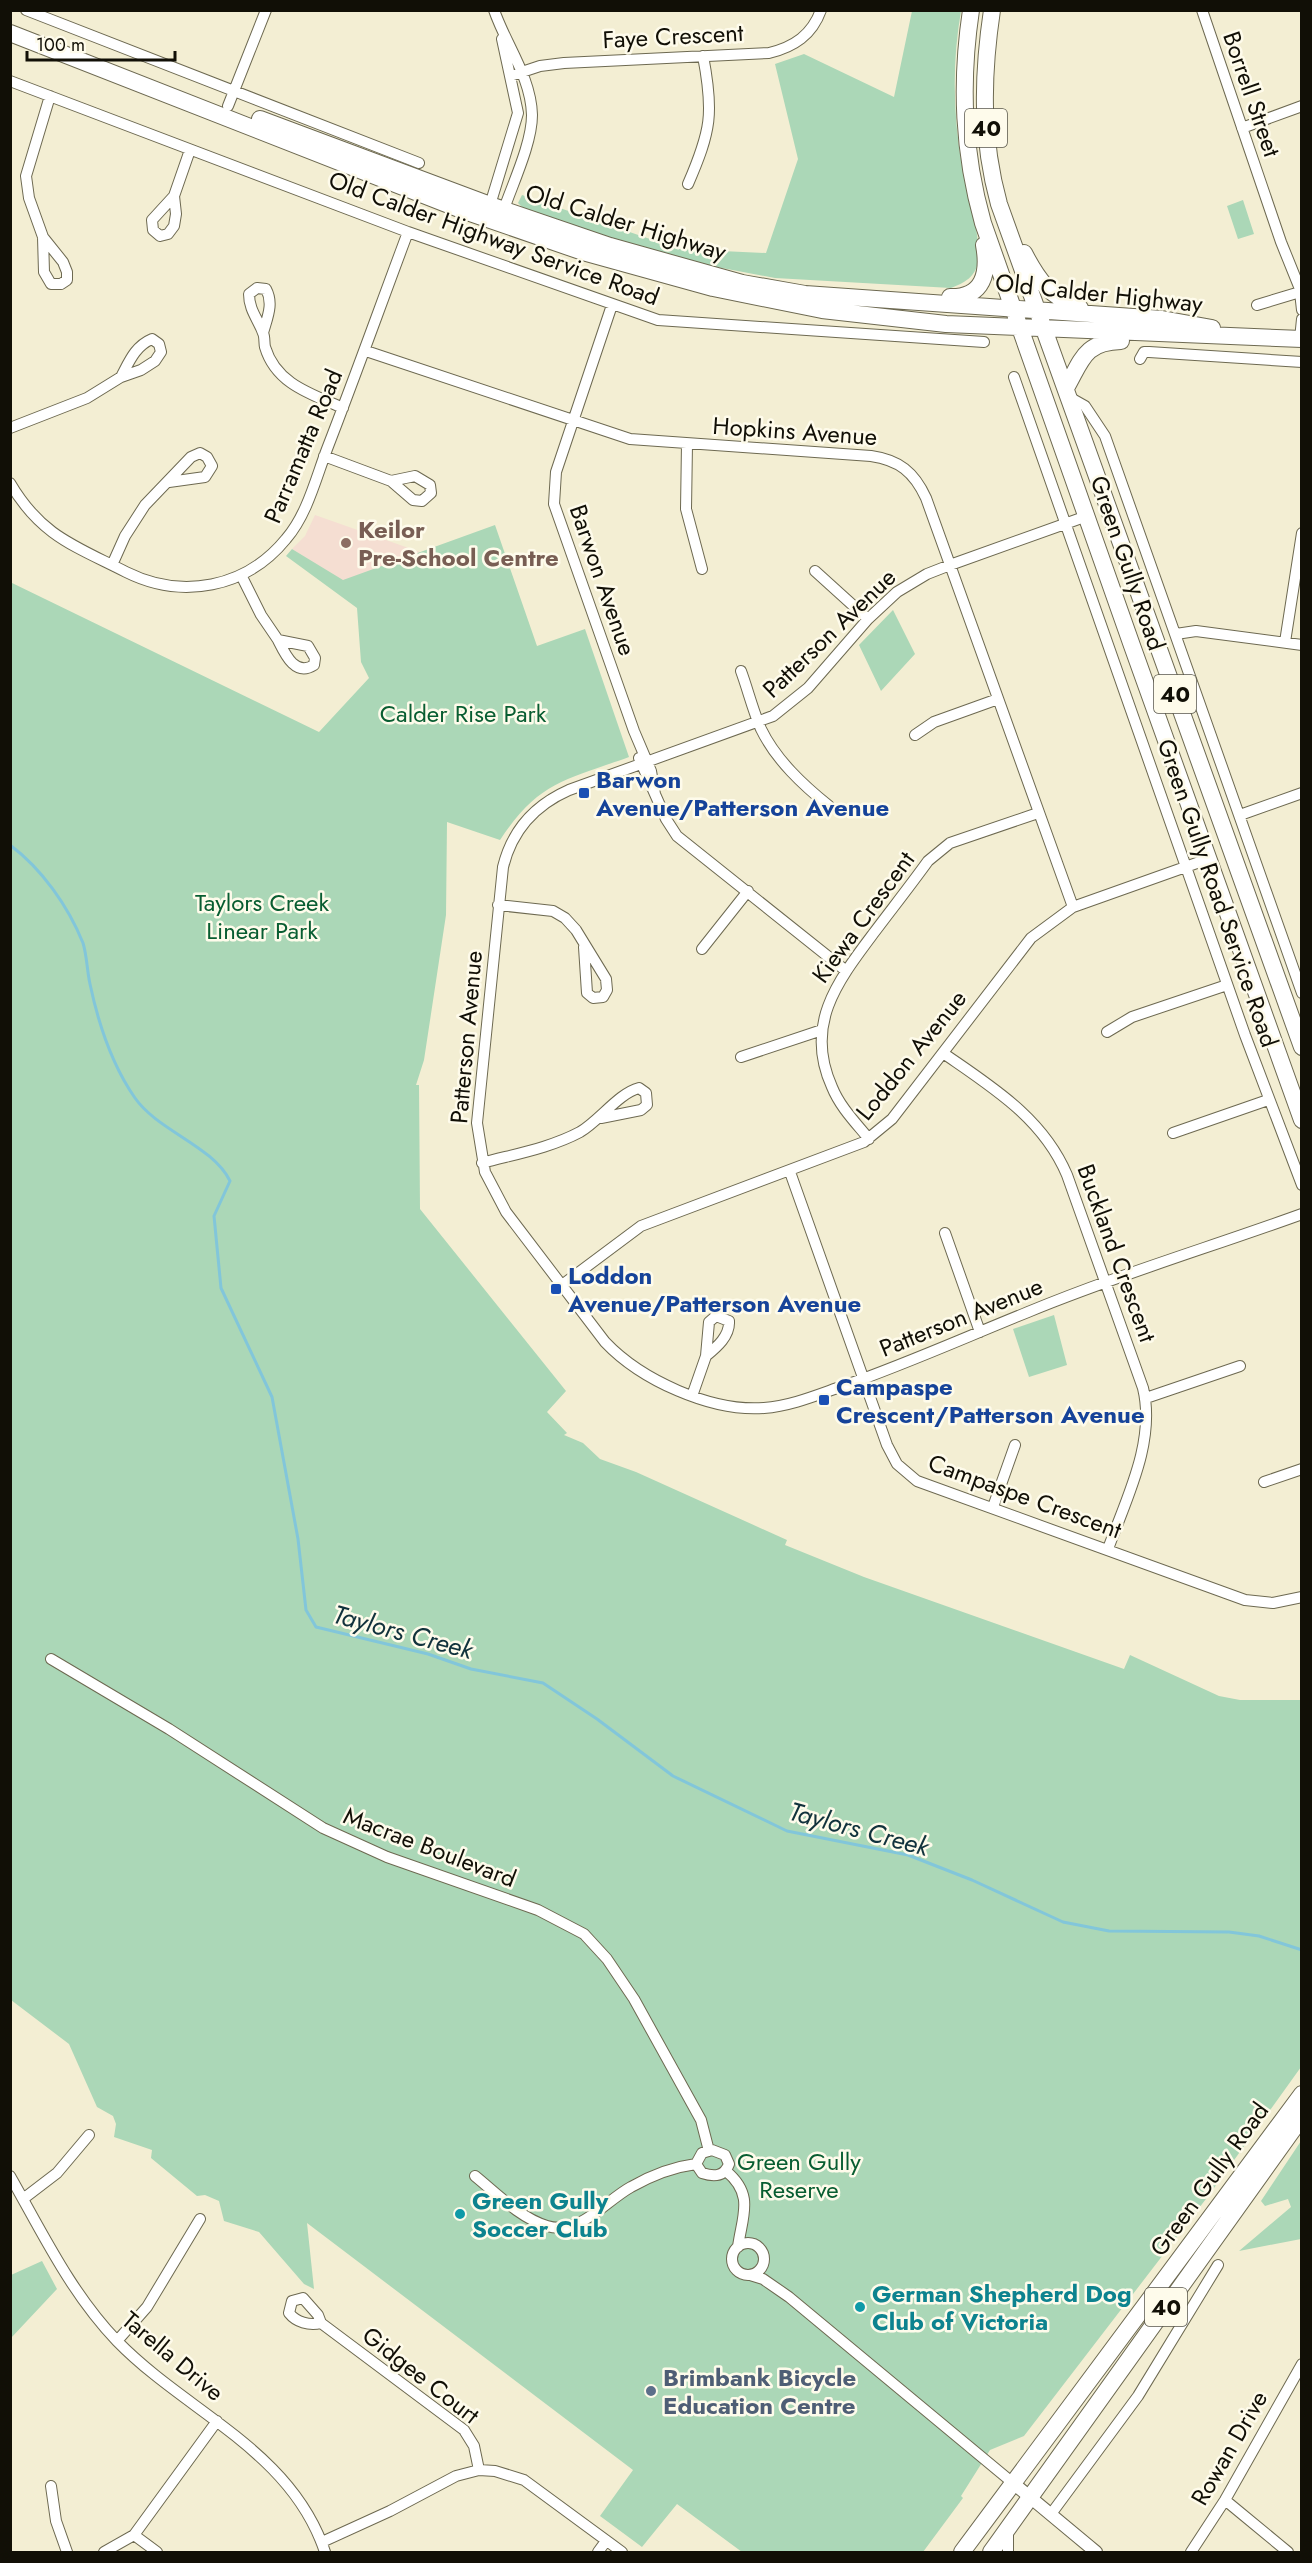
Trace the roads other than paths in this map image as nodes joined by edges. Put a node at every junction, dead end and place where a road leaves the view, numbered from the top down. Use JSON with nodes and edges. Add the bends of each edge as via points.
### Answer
{"nodes":[{"id":1,"x":26,"y":10,"type":"edge"},
{"id":2,"x":266,"y":10,"type":"edge"},
{"id":3,"x":494,"y":10,"type":"edge"},
{"id":4,"x":821,"y":10,"type":"edge"},
{"id":5,"x":971,"y":10,"type":"edge"},
{"id":6,"x":992,"y":10,"type":"edge"},
{"id":7,"x":1202,"y":10,"type":"edge"},
{"id":8,"x":10,"y":22,"type":"edge"},
{"id":9,"x":500,"y":27,"type":"junction"},
{"id":10,"x":10,"y":33,"type":"edge"},
{"id":11,"x":703,"y":56,"type":"junction"},
{"id":12,"x":522,"y":73,"type":"junction"},
{"id":13,"x":510,"y":76,"type":"junction"},
{"id":14,"x":10,"y":81,"type":"edge"},
{"id":15,"x":50,"y":96,"type":"junction"},
{"id":16,"x":228,"y":105,"type":"junction"},
{"id":17,"x":1302,"y":106,"type":"edge"},
{"id":18,"x":1242,"y":128,"type":"junction"},
{"id":19,"x":190,"y":150,"type":"junction"},
{"id":20,"x":419,"y":163,"type":"dead end"},
{"id":21,"x":688,"y":184,"type":"dead end"},
{"id":22,"x":174,"y":196,"type":"dead end"},
{"id":23,"x":978,"y":203,"type":"junction"},
{"id":24,"x":999,"y":204,"type":"junction"},
{"id":25,"x":495,"y":211,"type":"junction"},
{"id":26,"x":408,"y":232,"type":"junction"},
{"id":27,"x":43,"y":237,"type":"dead end"},
{"id":28,"x":1301,"y":293,"type":"edge"},
{"id":29,"x":805,"y":294,"type":"junction"},
{"id":30,"x":612,"y":304,"type":"junction"},
{"id":31,"x":1257,"y":305,"type":"dead end"},
{"id":32,"x":1013,"y":307,"type":"junction"},
{"id":33,"x":1035,"y":309,"type":"junction"},
{"id":34,"x":1302,"y":310,"type":"edge"},
{"id":35,"x":1095,"y":314,"type":"junction"},
{"id":36,"x":1302,"y":319,"type":"edge"},
{"id":37,"x":1020,"y":327,"type":"junction"},
{"id":38,"x":1043,"y":329,"type":"junction"},
{"id":39,"x":263,"y":333,"type":"dead end"},
{"id":40,"x":1170,"y":336,"type":"junction"},
{"id":41,"x":1257,"y":336,"type":"junction"},
{"id":42,"x":1301,"y":339,"type":"edge"},
{"id":43,"x":984,"y":342,"type":"dead end"},
{"id":44,"x":366,"y":351,"type":"junction"},
{"id":45,"x":1140,"y":358,"type":"dead end"},
{"id":46,"x":1302,"y":362,"type":"edge"},
{"id":47,"x":1014,"y":376,"type":"dead end"},
{"id":48,"x":121,"y":378,"type":"dead end"},
{"id":49,"x":1068,"y":393,"type":"junction"},
{"id":50,"x":343,"y":408,"type":"junction"},
{"id":51,"x":573,"y":420,"type":"junction"},
{"id":52,"x":10,"y":428,"type":"edge"},
{"id":53,"x":687,"y":444,"type":"junction"},
{"id":54,"x":324,"y":456,"type":"junction"},
{"id":55,"x":391,"y":481,"type":"dead end"},
{"id":56,"x":169,"y":482,"type":"dead end"},
{"id":57,"x":10,"y":483,"type":"edge"},
{"id":58,"x":1087,"y":516,"type":"junction"},
{"id":59,"x":1066,"y":524,"type":"junction"},
{"id":60,"x":1302,"y":533,"type":"edge"},
{"id":61,"x":112,"y":565,"type":"junction"},
{"id":62,"x":950,"y":565,"type":"junction"},
{"id":63,"x":702,"y":569,"type":"dead end"},
{"id":64,"x":815,"y":571,"type":"dead end"},
{"id":65,"x":241,"y":575,"type":"junction"},
{"id":66,"x":868,"y":619,"type":"junction"},
{"id":67,"x":1176,"y":634,"type":"junction"},
{"id":68,"x":278,"y":640,"type":"dead end"},
{"id":69,"x":1285,"y":642,"type":"junction"},
{"id":70,"x":1302,"y":645,"type":"edge"},
{"id":71,"x":741,"y":671,"type":"dead end"},
{"id":72,"x":998,"y":699,"type":"junction"},
{"id":73,"x":759,"y":722,"type":"junction"},
{"id":74,"x":915,"y":735,"type":"dead end"},
{"id":75,"x":644,"y":763,"type":"junction"},
{"id":76,"x":1302,"y":793,"type":"edge"},
{"id":77,"x":829,"y":806,"type":"dead end"},
{"id":78,"x":1038,"y":813,"type":"junction"},
{"id":79,"x":1240,"y":815,"type":"junction"},
{"id":80,"x":1250,"y":845,"type":"junction"},
{"id":81,"x":1231,"y":852,"type":"junction"},
{"id":82,"x":1208,"y":859,"type":"junction"},
{"id":83,"x":1186,"y":867,"type":"junction"},
{"id":84,"x":748,"y":891,"type":"junction"},
{"id":85,"x":498,"y":905,"type":"junction"},
{"id":86,"x":1073,"y":907,"type":"junction"},
{"id":87,"x":584,"y":947,"type":"dead end"},
{"id":88,"x":702,"y":949,"type":"dead end"},
{"id":89,"x":846,"y":970,"type":"junction"},
{"id":90,"x":1227,"y":985,"type":"junction"},
{"id":91,"x":1302,"y":993,"type":"edge"},
{"id":92,"x":822,"y":1030,"type":"junction"},
{"id":93,"x":1107,"y":1032,"type":"dead end"},
{"id":94,"x":1302,"y":1047,"type":"edge"},
{"id":95,"x":943,"y":1053,"type":"junction"},
{"id":96,"x":741,"y":1057,"type":"dead end"},
{"id":97,"x":1268,"y":1100,"type":"junction"},
{"id":98,"x":601,"y":1118,"type":"dead end"},
{"id":99,"x":1302,"y":1120,"type":"edge"},
{"id":100,"x":1173,"y":1133,"type":"dead end"},
{"id":101,"x":869,"y":1139,"type":"junction"},
{"id":102,"x":482,"y":1162,"type":"junction"},
{"id":103,"x":790,"y":1172,"type":"junction"},
{"id":104,"x":1302,"y":1185,"type":"edge"},
{"id":105,"x":1302,"y":1214,"type":"edge"},
{"id":106,"x":945,"y":1233,"type":"dead end"},
{"id":107,"x":1105,"y":1284,"type":"junction"},
{"id":108,"x":562,"y":1285,"type":"junction"},
{"id":109,"x":980,"y":1332,"type":"junction"},
{"id":110,"x":706,"y":1356,"type":"dead end"},
{"id":111,"x":1240,"y":1366,"type":"dead end"},
{"id":112,"x":863,"y":1379,"type":"junction"},
{"id":113,"x":692,"y":1396,"type":"junction"},
{"id":114,"x":1146,"y":1398,"type":"junction"},
{"id":115,"x":1015,"y":1445,"type":"dead end"},
{"id":116,"x":1302,"y":1469,"type":"edge"},
{"id":117,"x":1264,"y":1482,"type":"dead end"},
{"id":118,"x":993,"y":1507,"type":"junction"},
{"id":119,"x":1108,"y":1549,"type":"junction"},
{"id":120,"x":1302,"y":1597,"type":"edge"},
{"id":121,"x":51,"y":1659,"type":"dead end"},
{"id":122,"x":1302,"y":2094,"type":"edge"},
{"id":123,"x":1302,"y":2117,"type":"edge"},
{"id":124,"x":89,"y":2135,"type":"dead end"},
{"id":125,"x":709,"y":2151,"type":"junction"},
{"id":126,"x":696,"y":2164,"type":"junction"},
{"id":127,"x":726,"y":2171,"type":"junction"},
{"id":128,"x":10,"y":2176,"type":"edge"},
{"id":129,"x":475,"y":2176,"type":"dead end"},
{"id":130,"x":23,"y":2199,"type":"junction"},
{"id":131,"x":200,"y":2219,"type":"dead end"},
{"id":132,"x":743,"y":2223,"type":"junction"},
{"id":133,"x":754,"y":2244,"type":"junction"},
{"id":134,"x":738,"y":2247,"type":"junction"},
{"id":135,"x":765,"y":2261,"type":"junction"},
{"id":136,"x":1218,"y":2265,"type":"dead end"},
{"id":137,"x":750,"y":2275,"type":"junction"},
{"id":138,"x":789,"y":2297,"type":"junction"},
{"id":139,"x":321,"y":2324,"type":"dead end"},
{"id":140,"x":117,"y":2341,"type":"junction"},
{"id":141,"x":1302,"y":2364,"type":"edge"},
{"id":142,"x":217,"y":2421,"type":"junction"},
{"id":143,"x":479,"y":2470,"type":"junction"},
{"id":144,"x":1013,"y":2483,"type":"junction"},
{"id":145,"x":51,"y":2486,"type":"dead end"},
{"id":146,"x":1031,"y":2497,"type":"junction"},
{"id":147,"x":1225,"y":2500,"type":"junction"},
{"id":148,"x":1052,"y":2514,"type":"junction"},
{"id":149,"x":1008,"y":2528,"type":"junction"},
{"id":150,"x":134,"y":2535,"type":"junction"},
{"id":151,"x":606,"y":2541,"type":"junction"},
{"id":152,"x":323,"y":2547,"type":"edge"},
{"id":153,"x":67,"y":2553,"type":"edge"},
{"id":154,"x":104,"y":2553,"type":"edge"},
{"id":155,"x":157,"y":2553,"type":"edge"},
{"id":156,"x":598,"y":2553,"type":"edge"},
{"id":157,"x":622,"y":2553,"type":"edge"},
{"id":158,"x":962,"y":2553,"type":"edge"},
{"id":159,"x":991,"y":2553,"type":"edge"},
{"id":160,"x":1008,"y":2553,"type":"edge"},
{"id":161,"x":1096,"y":2553,"type":"edge"},
{"id":162,"x":1191,"y":2553,"type":"edge"},
{"id":163,"x":1288,"y":2553,"type":"edge"}],
"edges":[{"from":1,"to":16,"type":"street","name":"Old Calder Highway Service Road"},
{"from":2,"to":16,"type":"street"},
{"from":3,"to":9,"type":"street"},
{"from":4,"to":11,"type":"street","name":"Faye Crescent","via":[[810,32],[784,49]]},
{"from":5,"to":23,"type":"main road","name":"Green Gully Road","number":"40","via":[[963,80],[964,114],[967,153]]},
{"from":6,"to":24,"type":"main road","name":"Green Gully Road","number":"40","via":[[984,68],[984,109]]},
{"from":7,"to":18,"type":"street","name":"Borrell Street"},
{"from":8,"to":16,"type":"main road","name":"Old Calder Highway"},
{"from":9,"to":12,"type":"street"},
{"from":9,"to":13,"type":"street"},
{"from":10,"to":16,"type":"main road","name":"Old Calder Highway"},
{"from":11,"to":12,"type":"street","name":"Faye Crescent","via":[[564,63]]},
{"from":11,"to":21,"type":"street","via":[[711,118]]},
{"from":12,"to":13,"type":"street","name":"Faye Crescent"},
{"from":12,"to":25,"type":"street","via":[[531,122]]},
{"from":13,"to":25,"type":"street","via":[[518,113]]},
{"from":14,"to":15,"type":"street","name":"Old Calder Highway Service Road"},
{"from":15,"to":19,"type":"street","name":"Old Calder Highway Service Road"},
{"from":15,"to":27,"type":"street","via":[[26,176],[29,198]]},
{"from":16,"to":20,"type":"street","name":"Old Calder Highway Service Road"},
{"from":16,"to":25,"type":"main road","name":"Old Calder Highway"},
{"from":17,"to":18,"type":"street"},
{"from":18,"to":28,"type":"street","name":"Borrell Street"},
{"from":19,"to":22,"type":"street"},
{"from":19,"to":26,"type":"street","name":"Old Calder Highway Service Road"},
{"from":23,"to":29,"type":"main road","via":[[986,270],[981,286],[970,294]]},
{"from":23,"to":32,"type":"main road","name":"Green Gully Road","number":"40"},
{"from":24,"to":33,"type":"main road","name":"Green Gully Road","number":"40"},
{"from":24,"to":35,"type":"main road","via":[[1043,285],[1065,302]]},
{"from":25,"to":29,"type":"main road","name":"Old Calder Highway","via":[[705,274]]},
{"from":25,"to":37,"type":"main road","name":"Old Calder Highway","via":[[621,264],[748,296],[896,320]]},
{"from":26,"to":30,"type":"street","name":"Old Calder Highway Service Road"},
{"from":26,"to":44,"type":"street","name":"Parramatta Road"},
{"from":28,"to":31,"type":"street"},
{"from":28,"to":34,"type":"street","name":"Borrell Street"},
{"from":29,"to":32,"type":"main road","name":"Old Calder Highway"},
{"from":30,"to":43,"type":"street","name":"Old Calder Highway Service Road","via":[[679,323]]},
{"from":30,"to":51,"type":"street","name":"Barwon Avenue"},
{"from":32,"to":33,"type":"main road","name":"Old Calder Highway"},
{"from":32,"to":37,"type":"main road","name":"Green Gully Road","number":"40"},
{"from":33,"to":35,"type":"main road","name":"Old Calder Highway"},
{"from":33,"to":38,"type":"main road","name":"Green Gully Road","number":"40"},
{"from":35,"to":41,"type":"main road","name":"Old Calder Highway","via":[[1162,319]]},
{"from":36,"to":42,"type":"street"},
{"from":37,"to":38,"type":"main road","name":"Old Calder Highway"},
{"from":37,"to":58,"type":"main road","name":"Green Gully Road","number":"40"},
{"from":38,"to":40,"type":"main road","name":"Old Calder Highway"},
{"from":38,"to":49,"type":"main road","name":"Green Gully Road","number":"40"},
{"from":39,"to":50,"type":"street","via":[[282,377]]},
{"from":40,"to":41,"type":"main road","name":"Old Calder Highway"},
{"from":40,"to":49,"type":"main road","via":[[1095,346],[1081,360]]},
{"from":41,"to":42,"type":"main road","name":"Old Calder Highway"},
{"from":44,"to":50,"type":"street","name":"Parramatta Road"},
{"from":44,"to":51,"type":"street","name":"Hopkins Avenue"},
{"from":45,"to":46,"type":"street","via":[[1149,352]]},
{"from":47,"to":59,"type":"street","name":"Green Gully Road Service Road"},
{"from":48,"to":52,"type":"street","via":[[87,398]]},
{"from":49,"to":67,"type":"street","name":"Green Gully Road Service Road","via":[[1085,406],[1106,436]]},
{"from":49,"to":81,"type":"main road","name":"Green Gully Road","number":"40"},
{"from":50,"to":54,"type":"street","name":"Parramatta Road"},
{"from":51,"to":53,"type":"street","name":"Hopkins Avenue","via":[[630,439]]},
{"from":51,"to":75,"type":"street","name":"Barwon Avenue","via":[[554,480],[555,511]]},
{"from":53,"to":62,"type":"street","name":"Hopkins Avenue","via":[[871,456],[895,461],[921,486]]},
{"from":53,"to":63,"type":"street","via":[[686,509]]},
{"from":54,"to":55,"type":"street"},
{"from":54,"to":65,"type":"street","name":"Parramatta Road","via":[[288,537],[269,558]]},
{"from":56,"to":61,"type":"street","via":[[136,517]]},
{"from":57,"to":61,"type":"street","name":"Parramatta Road","via":[[47,530]]},
{"from":58,"to":59,"type":"street","name":"Patterson Avenue"},
{"from":58,"to":82,"type":"main road","name":"Green Gully Road","number":"40","via":[[1120,620]]},
{"from":59,"to":62,"type":"street","name":"Patterson Avenue"},
{"from":59,"to":83,"type":"street","name":"Green Gully Road Service Road"},
{"from":60,"to":69,"type":"street"},
{"from":61,"to":65,"type":"street","name":"Parramatta Road","via":[[138,578],[178,587],[204,586]]},
{"from":62,"to":66,"type":"street","name":"Patterson Avenue","via":[[897,592]]},
{"from":62,"to":72,"type":"street","name":"Hopkins Avenue"},
{"from":64,"to":66,"type":"street"},
{"from":65,"to":68,"type":"street"},
{"from":66,"to":73,"type":"street","name":"Patterson Avenue","via":[[795,700]]},
{"from":67,"to":69,"type":"street","via":[[1196,631]]},
{"from":67,"to":79,"type":"street","name":"Green Gully Road Service Road"},
{"from":69,"to":70,"type":"street"},
{"from":71,"to":73,"type":"street"},
{"from":72,"to":74,"type":"street","via":[[934,722]]},
{"from":72,"to":78,"type":"street","name":"Hopkins Avenue"},
{"from":73,"to":75,"type":"street","name":"Patterson Avenue"},
{"from":73,"to":77,"type":"street","via":[[786,765]]},
{"from":75,"to":84,"type":"street","name":"Barwon Avenue","via":[[666,819],[677,836]]},
{"from":75,"to":85,"type":"street","name":"Patterson Avenue","via":[[569,790],[538,807],[507,853]]},
{"from":76,"to":79,"type":"street"},
{"from":78,"to":86,"type":"street","name":"Hopkins Avenue"},
{"from":78,"to":89,"type":"street","name":"Kiewa Crescent","via":[[942,848]]},
{"from":79,"to":80,"type":"street","name":"Green Gully Road Service Road"},
{"from":80,"to":81,"type":"street"},
{"from":80,"to":91,"type":"street","name":"Green Gully Road Service Road"},
{"from":81,"to":82,"type":"main road"},
{"from":81,"to":94,"type":"main road","name":"Green Gully Road","number":"40"},
{"from":82,"to":83,"type":"street","name":"Loddon Avenue"},
{"from":82,"to":99,"type":"main road","name":"Green Gully Road","number":"40"},
{"from":83,"to":86,"type":"street","name":"Loddon Avenue"},
{"from":83,"to":90,"type":"street","name":"Green Gully Road Service Road"},
{"from":84,"to":88,"type":"street"},
{"from":84,"to":89,"type":"street","name":"Barwon Avenue"},
{"from":85,"to":87,"type":"street","via":[[560,914],[576,930]]},
{"from":85,"to":102,"type":"street","name":"Patterson Avenue","via":[[478,1115]]},
{"from":86,"to":95,"type":"street","name":"Loddon Avenue","via":[[1031,938]]},
{"from":89,"to":92,"type":"street","name":"Kiewa Crescent","via":[[831,993]]},
{"from":90,"to":93,"type":"street","via":[[1132,1017]]},
{"from":90,"to":97,"type":"street","name":"Green Gully Road Service Road"},
{"from":92,"to":96,"type":"street"},
{"from":92,"to":101,"type":"street","name":"Kiewa Crescent","via":[[832,1089]]},
{"from":95,"to":101,"type":"street","name":"Loddon Avenue","via":[[892,1119]]},
{"from":95,"to":107,"type":"street","name":"Buckland Crescent","via":[[1004,1097],[1043,1132],[1067,1175]]},
{"from":97,"to":100,"type":"street"},
{"from":97,"to":104,"type":"street","name":"Green Gully Road Service Road"},
{"from":98,"to":102,"type":"street","via":[[548,1145]]},
{"from":101,"to":103,"type":"street","name":"Loddon Avenue"},
{"from":102,"to":108,"type":"street","name":"Patterson Avenue","via":[[501,1204]]},
{"from":103,"to":108,"type":"street","name":"Loddon Avenue","via":[[641,1226]]},
{"from":103,"to":112,"type":"street","name":"Campaspe Crescent"},
{"from":105,"to":107,"type":"street","name":"Patterson Avenue"},
{"from":106,"to":109,"type":"street"},
{"from":107,"to":109,"type":"street","name":"Patterson Avenue"},
{"from":107,"to":114,"type":"street","name":"Buckland Crescent"},
{"from":108,"to":113,"type":"street","name":"Patterson Avenue","via":[[622,1360]]},
{"from":109,"to":112,"type":"street","name":"Patterson Avenue"},
{"from":110,"to":113,"type":"street"},
{"from":111,"to":114,"type":"street"},
{"from":112,"to":113,"type":"street","name":"Patterson Avenue","via":[[797,1402],[765,1408],[726,1405]]},
{"from":112,"to":118,"type":"street","name":"Campaspe Crescent","via":[[887,1445],[903,1471],[917,1481]]},
{"from":114,"to":119,"type":"street","name":"Buckland Crescent","via":[[1146,1429],[1140,1459]]},
{"from":115,"to":118,"type":"street"},
{"from":116,"to":117,"type":"street"},
{"from":118,"to":119,"type":"street","name":"Campaspe Crescent"},
{"from":119,"to":120,"type":"street","name":"Campaspe Crescent","via":[[1260,1604]]},
{"from":121,"to":125,"type":"street","name":"Macrae Boulevard","via":[[330,1832],[387,1857],[538,1910],[584,1935],[607,1959],[634,1999],[703,2126]]},
{"from":122,"to":144,"type":"main road","name":"Green Gully Road","number":"40"},
{"from":123,"to":146,"type":"main road","name":"Green Gully Road","number":"40"},
{"from":124,"to":130,"type":"street","via":[[57,2173]]},
{"from":125,"to":126,"type":"street","via":[[699,2156]]},
{"from":125,"to":127,"type":"street","via":[[725,2155],[729,2164]]},
{"from":126,"to":127,"type":"street","via":[[710,2175]]},
{"from":126,"to":129,"type":"street","via":[[654,2175],[611,2199],[581,2223],[560,2229],[530,2218]]},
{"from":127,"to":132,"type":"street","via":[[737,2180],[744,2194]]},
{"from":128,"to":130,"type":"street","name":"Tarella Drive"},
{"from":130,"to":140,"type":"street","name":"Tarella Drive","via":[[81,2299]]},
{"from":131,"to":140,"type":"street","via":[[147,2307]]},
{"from":132,"to":133,"type":"street"},
{"from":132,"to":134,"type":"street"},
{"from":133,"to":134,"type":"street"},
{"from":133,"to":135,"type":"street"},
{"from":134,"to":137,"type":"street","via":[[733,2253],[734,2265],[742,2274]]},
{"from":135,"to":137,"type":"street","via":[[760,2271]]},
{"from":135,"to":138,"type":"street","via":[[775,2283]]},
{"from":136,"to":148,"type":"street","via":[[1138,2396]]},
{"from":137,"to":138,"type":"street"},
{"from":138,"to":144,"type":"street"},
{"from":139,"to":143,"type":"street","name":"Gidgee Court","via":[[464,2430],[474,2446]]},
{"from":140,"to":142,"type":"street","name":"Tarella Drive"},
{"from":141,"to":147,"type":"street","name":"Rowan Drive"},
{"from":142,"to":150,"type":"street"},
{"from":142,"to":152,"type":"street","name":"Tarella Drive","via":[[280,2475],[303,2506]]},
{"from":143,"to":151,"type":"street","via":[[524,2480]]},
{"from":143,"to":152,"type":"street","via":[[456,2476]]},
{"from":144,"to":146,"type":"street"},
{"from":144,"to":158,"type":"main road","name":"Green Gully Road","number":"40"},
{"from":145,"to":153,"type":"street","via":[[56,2522]]},
{"from":146,"to":148,"type":"street"},
{"from":146,"to":149,"type":"main road","name":"Green Gully Road"},
{"from":147,"to":162,"type":"street","name":"Rowan Drive"},
{"from":147,"to":163,"type":"street"},
{"from":148,"to":161,"type":"street"},
{"from":149,"to":159,"type":"main road","name":"Green Gully Road"},
{"from":149,"to":160,"type":"street"},
{"from":150,"to":154,"type":"street"},
{"from":150,"to":155,"type":"street"},
{"from":151,"to":156,"type":"street"},
{"from":151,"to":157,"type":"street"}]}
